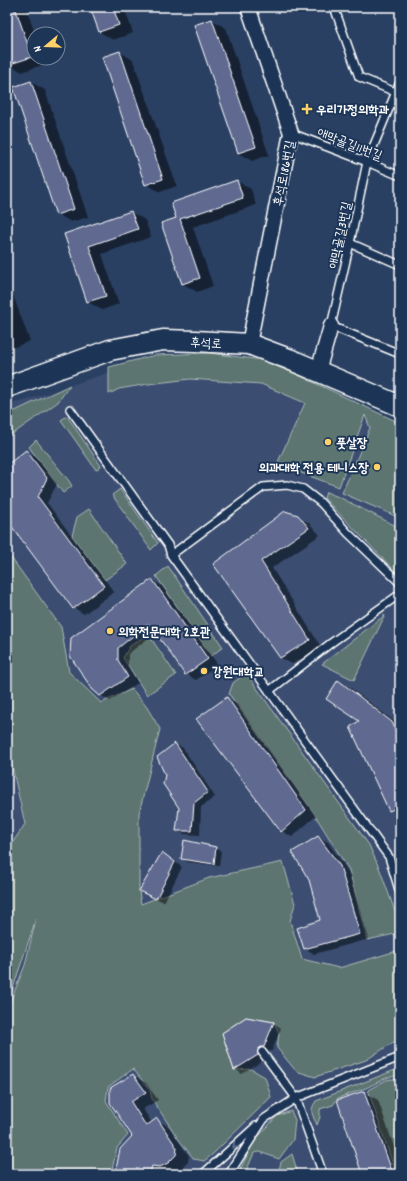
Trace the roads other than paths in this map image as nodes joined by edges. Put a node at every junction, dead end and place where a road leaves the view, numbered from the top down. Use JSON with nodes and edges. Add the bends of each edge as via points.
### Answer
{"nodes":[{"id":1,"x":248,"y":7,"type":"edge"},
{"id":2,"x":334,"y":7,"type":"edge"},
{"id":3,"x":400,"y":82,"type":"edge"},
{"id":4,"x":398,"y":94,"type":"edge"},
{"id":5,"x":291,"y":133,"type":"junction"},
{"id":6,"x":367,"y":162,"type":"junction"},
{"id":7,"x":400,"y":176,"type":"edge"},
{"id":8,"x":350,"y":243,"type":"junction"},
{"id":9,"x":400,"y":264,"type":"edge"},
{"id":10,"x":331,"y":326,"type":"junction"},
{"id":11,"x":249,"y":344,"type":"junction"},
{"id":12,"x":400,"y":354,"type":"edge"},
{"id":13,"x":318,"y":371,"type":"junction"},
{"id":14,"x":7,"y":388,"type":"edge"},
{"id":15,"x":400,"y":406,"type":"edge"},
{"id":16,"x":70,"y":409,"type":"dead end"},
{"id":17,"x":171,"y":555,"type":"junction"},
{"id":18,"x":400,"y":583,"type":"edge"},
{"id":19,"x":400,"y":594,"type":"edge"},
{"id":20,"x":269,"y":691,"type":"junction"},
{"id":21,"x":400,"y":893,"type":"edge"},
{"id":22,"x":262,"y":1052,"type":"dead end"},
{"id":23,"x":400,"y":1057,"type":"edge"},
{"id":24,"x":296,"y":1098,"type":"junction"},
{"id":25,"x":264,"y":1120,"type":"junction"},
{"id":26,"x":203,"y":1174,"type":"edge"},
{"id":27,"x":229,"y":1174,"type":"edge"},
{"id":28,"x":322,"y":1174,"type":"edge"}],
"edges":[{"from":1,"to":5,"type":"street","name":"후석로186번길"},
{"from":2,"to":4,"type":"lane","via":[[359,77]]},
{"from":3,"to":4,"type":"lane","name":"애막골길3번길"},
{"from":4,"to":6,"type":"lane","name":"애막골길3번길"},
{"from":5,"to":6,"type":"lane","name":"애막골길11번길"},
{"from":5,"to":11,"type":"street","name":"후석로186번길"},
{"from":6,"to":7,"type":"lane","name":"애막골길11번길"},
{"from":6,"to":8,"type":"lane","name":"애막골길3번길"},
{"from":8,"to":9,"type":"lane"},
{"from":8,"to":10,"type":"lane","name":"애막골길3번길"},
{"from":10,"to":12,"type":"lane"},
{"from":10,"to":13,"type":"street"},
{"from":11,"to":13,"type":"street","name":"후석로"},
{"from":11,"to":14,"type":"street","name":"후석로","via":[[163,340],[110,350]]},
{"from":13,"to":15,"type":"street","name":"후석로"},
{"from":16,"to":17,"type":"lane","via":[[168,545]]},
{"from":17,"to":18,"type":"lane","via":[[263,487],[287,484],[303,489],[321,503]]},
{"from":17,"to":20,"type":"lane"},
{"from":19,"to":20,"type":"lane"},
{"from":20,"to":21,"type":"lane","via":[[389,857]]},
{"from":22,"to":24,"type":"lane"},
{"from":23,"to":24,"type":"lane"},
{"from":24,"to":25,"type":"lane"},
{"from":24,"to":28,"type":"lane"},
{"from":25,"to":26,"type":"lane","one_way":true},
{"from":25,"to":27,"type":"lane"}]}
